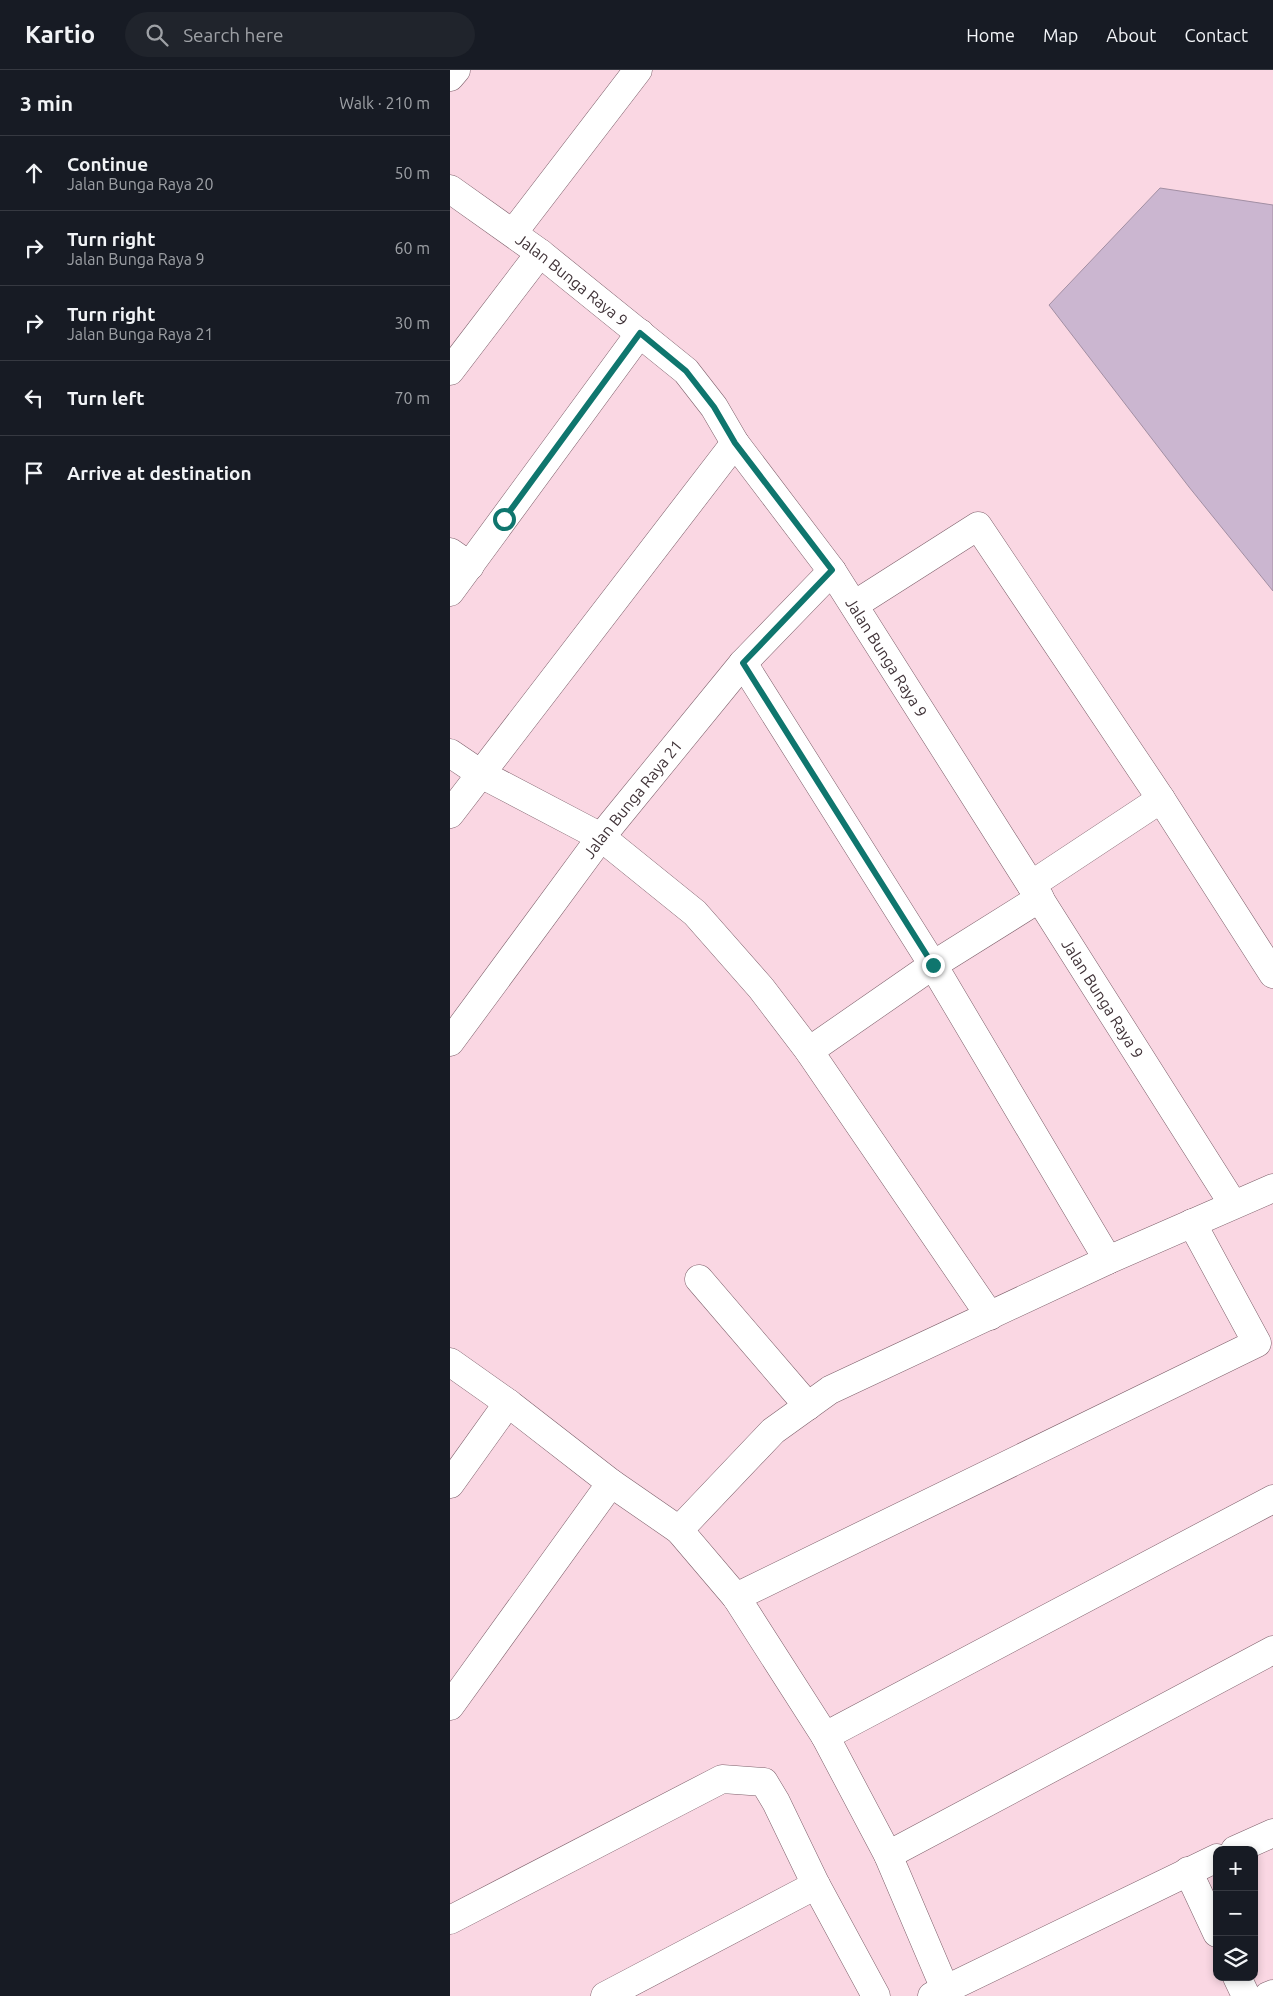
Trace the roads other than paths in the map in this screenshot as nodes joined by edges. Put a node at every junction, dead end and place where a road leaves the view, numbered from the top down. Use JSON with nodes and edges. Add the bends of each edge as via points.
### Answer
{"nodes":[{"id":1,"x":456,"y":70,"type":"edge"},
{"id":2,"x":638,"y":70,"type":"edge"},
{"id":3,"x":450,"y":77,"type":"edge"},
{"id":4,"x":450,"y":189,"type":"edge"},
{"id":5,"x":513,"y":234,"type":"junction"},
{"id":6,"x":540,"y":253,"type":"junction"},
{"id":7,"x":640,"y":333,"type":"junction"},
{"id":8,"x":452,"y":365,"type":"edge"},
{"id":9,"x":735,"y":443,"type":"junction"},
{"id":10,"x":460,"y":559,"type":"edge"},
{"id":11,"x":832,"y":570,"type":"junction"},
{"id":12,"x":450,"y":592,"type":"edge"},
{"id":13,"x":854,"y":605,"type":"junction"},
{"id":14,"x":743,"y":663,"type":"junction"},
{"id":15,"x":450,"y":753,"type":"edge"},
{"id":16,"x":481,"y":774,"type":"junction"},
{"id":17,"x":1161,"y":799,"type":"junction"},
{"id":18,"x":450,"y":814,"type":"edge"},
{"id":19,"x":601,"y":837,"type":"junction"},
{"id":20,"x":1036,"y":892,"type":"junction"},
{"id":21,"x":933,"y":965,"type":"junction"},
{"id":22,"x":1273,"y":974,"type":"edge"},
{"id":23,"x":450,"y":1042,"type":"edge"},
{"id":24,"x":809,"y":1051,"type":"junction"},
{"id":25,"x":1273,"y":1188,"type":"edge"},
{"id":26,"x":1233,"y":1204,"type":"junction"},
{"id":27,"x":1192,"y":1223,"type":"junction"},
{"id":28,"x":1108,"y":1260,"type":"junction"},
{"id":29,"x":700,"y":1279,"type":"dead end"},
{"id":30,"x":990,"y":1316,"type":"junction"},
{"id":31,"x":450,"y":1362,"type":"edge"},
{"id":32,"x":508,"y":1403,"type":"junction"},
{"id":33,"x":808,"y":1406,"type":"junction"},
{"id":34,"x":452,"y":1475,"type":"edge"},
{"id":35,"x":611,"y":1483,"type":"junction"},
{"id":36,"x":1273,"y":1499,"type":"edge"},
{"id":37,"x":679,"y":1530,"type":"junction"},
{"id":38,"x":736,"y":1597,"type":"junction"},
{"id":39,"x":1273,"y":1650,"type":"edge"},
{"id":40,"x":450,"y":1706,"type":"edge"},
{"id":41,"x":825,"y":1736,"type":"junction"},
{"id":42,"x":1273,"y":1833,"type":"edge"},
{"id":43,"x":1244,"y":1846,"type":"edge"},
{"id":44,"x":888,"y":1855,"type":"junction"},
{"id":45,"x":1213,"y":1860,"type":"edge"},
{"id":46,"x":1188,"y":1871,"type":"junction"},
{"id":47,"x":816,"y":1886,"type":"junction"},
{"id":48,"x":450,"y":1920,"type":"edge"},
{"id":49,"x":1213,"y":1925,"type":"edge"},
{"id":50,"x":1239,"y":1981,"type":"edge"},
{"id":51,"x":942,"y":1994,"type":"edge"},
{"id":52,"x":1273,"y":1994,"type":"edge"},
{"id":53,"x":605,"y":1996,"type":"edge"},
{"id":54,"x":876,"y":1996,"type":"edge"},
{"id":55,"x":1246,"y":1996,"type":"edge"},
{"id":56,"x":1268,"y":1996,"type":"edge"}],
"edges":[{"from":1,"to":3,"type":"street"},
{"from":2,"to":5,"type":"street"},
{"from":4,"to":5,"type":"street","name":"Jalan Bunga Raya 9"},
{"from":5,"to":6,"type":"street","name":"Jalan Bunga Raya 9"},
{"from":6,"to":7,"type":"street","name":"Jalan Bunga Raya 9"},
{"from":6,"to":8,"type":"street"},
{"from":7,"to":9,"type":"street","name":"Jalan Bunga Raya 9","via":[[686,371],[714,407]]},
{"from":7,"to":10,"type":"street"},
{"from":9,"to":11,"type":"street","name":"Jalan Bunga Raya 9"},
{"from":9,"to":16,"type":"street"},
{"from":10,"to":12,"type":"street"},
{"from":11,"to":13,"type":"street","name":"Jalan Bunga Raya 9"},
{"from":11,"to":14,"type":"street","name":"Jalan Bunga Raya 21"},
{"from":13,"to":17,"type":"street","via":[[978,526]]},
{"from":13,"to":20,"type":"street","name":"Jalan Bunga Raya 9"},
{"from":14,"to":19,"type":"street","name":"Jalan Bunga Raya 21"},
{"from":14,"to":21,"type":"street"},
{"from":15,"to":16,"type":"street"},
{"from":16,"to":18,"type":"street"},
{"from":16,"to":19,"type":"street"},
{"from":17,"to":20,"type":"street"},
{"from":17,"to":22,"type":"street"},
{"from":19,"to":23,"type":"street","name":"Jalan Bunga Raya 21"},
{"from":19,"to":24,"type":"street","via":[[695,913],[761,988]]},
{"from":20,"to":21,"type":"street"},
{"from":20,"to":26,"type":"street","name":"Jalan Bunga Raya 9"},
{"from":21,"to":24,"type":"street"},
{"from":21,"to":28,"type":"street"},
{"from":24,"to":30,"type":"street"},
{"from":25,"to":26,"type":"street"},
{"from":26,"to":27,"type":"street"},
{"from":27,"to":28,"type":"street"},
{"from":27,"to":38,"type":"street","via":[[1257,1343]]},
{"from":28,"to":30,"type":"street"},
{"from":29,"to":33,"type":"street"},
{"from":30,"to":33,"type":"street","via":[[830,1390]]},
{"from":31,"to":32,"type":"street"},
{"from":32,"to":34,"type":"street"},
{"from":32,"to":35,"type":"street"},
{"from":33,"to":37,"type":"street","via":[[773,1431]]},
{"from":35,"to":37,"type":"street"},
{"from":35,"to":40,"type":"street"},
{"from":36,"to":41,"type":"street"},
{"from":37,"to":38,"type":"street"},
{"from":38,"to":41,"type":"street"},
{"from":39,"to":44,"type":"street"},
{"from":41,"to":44,"type":"street"},
{"from":42,"to":43,"type":"street"},
{"from":44,"to":51,"type":"street"},
{"from":45,"to":46,"type":"street"},
{"from":46,"to":49,"type":"street"},
{"from":46,"to":51,"type":"street"},
{"from":47,"to":48,"type":"street","via":[[764,1782],[722,1778]]},
{"from":47,"to":53,"type":"street"},
{"from":47,"to":54,"type":"street"},
{"from":50,"to":55,"type":"street"},
{"from":52,"to":56,"type":"street"}]}
